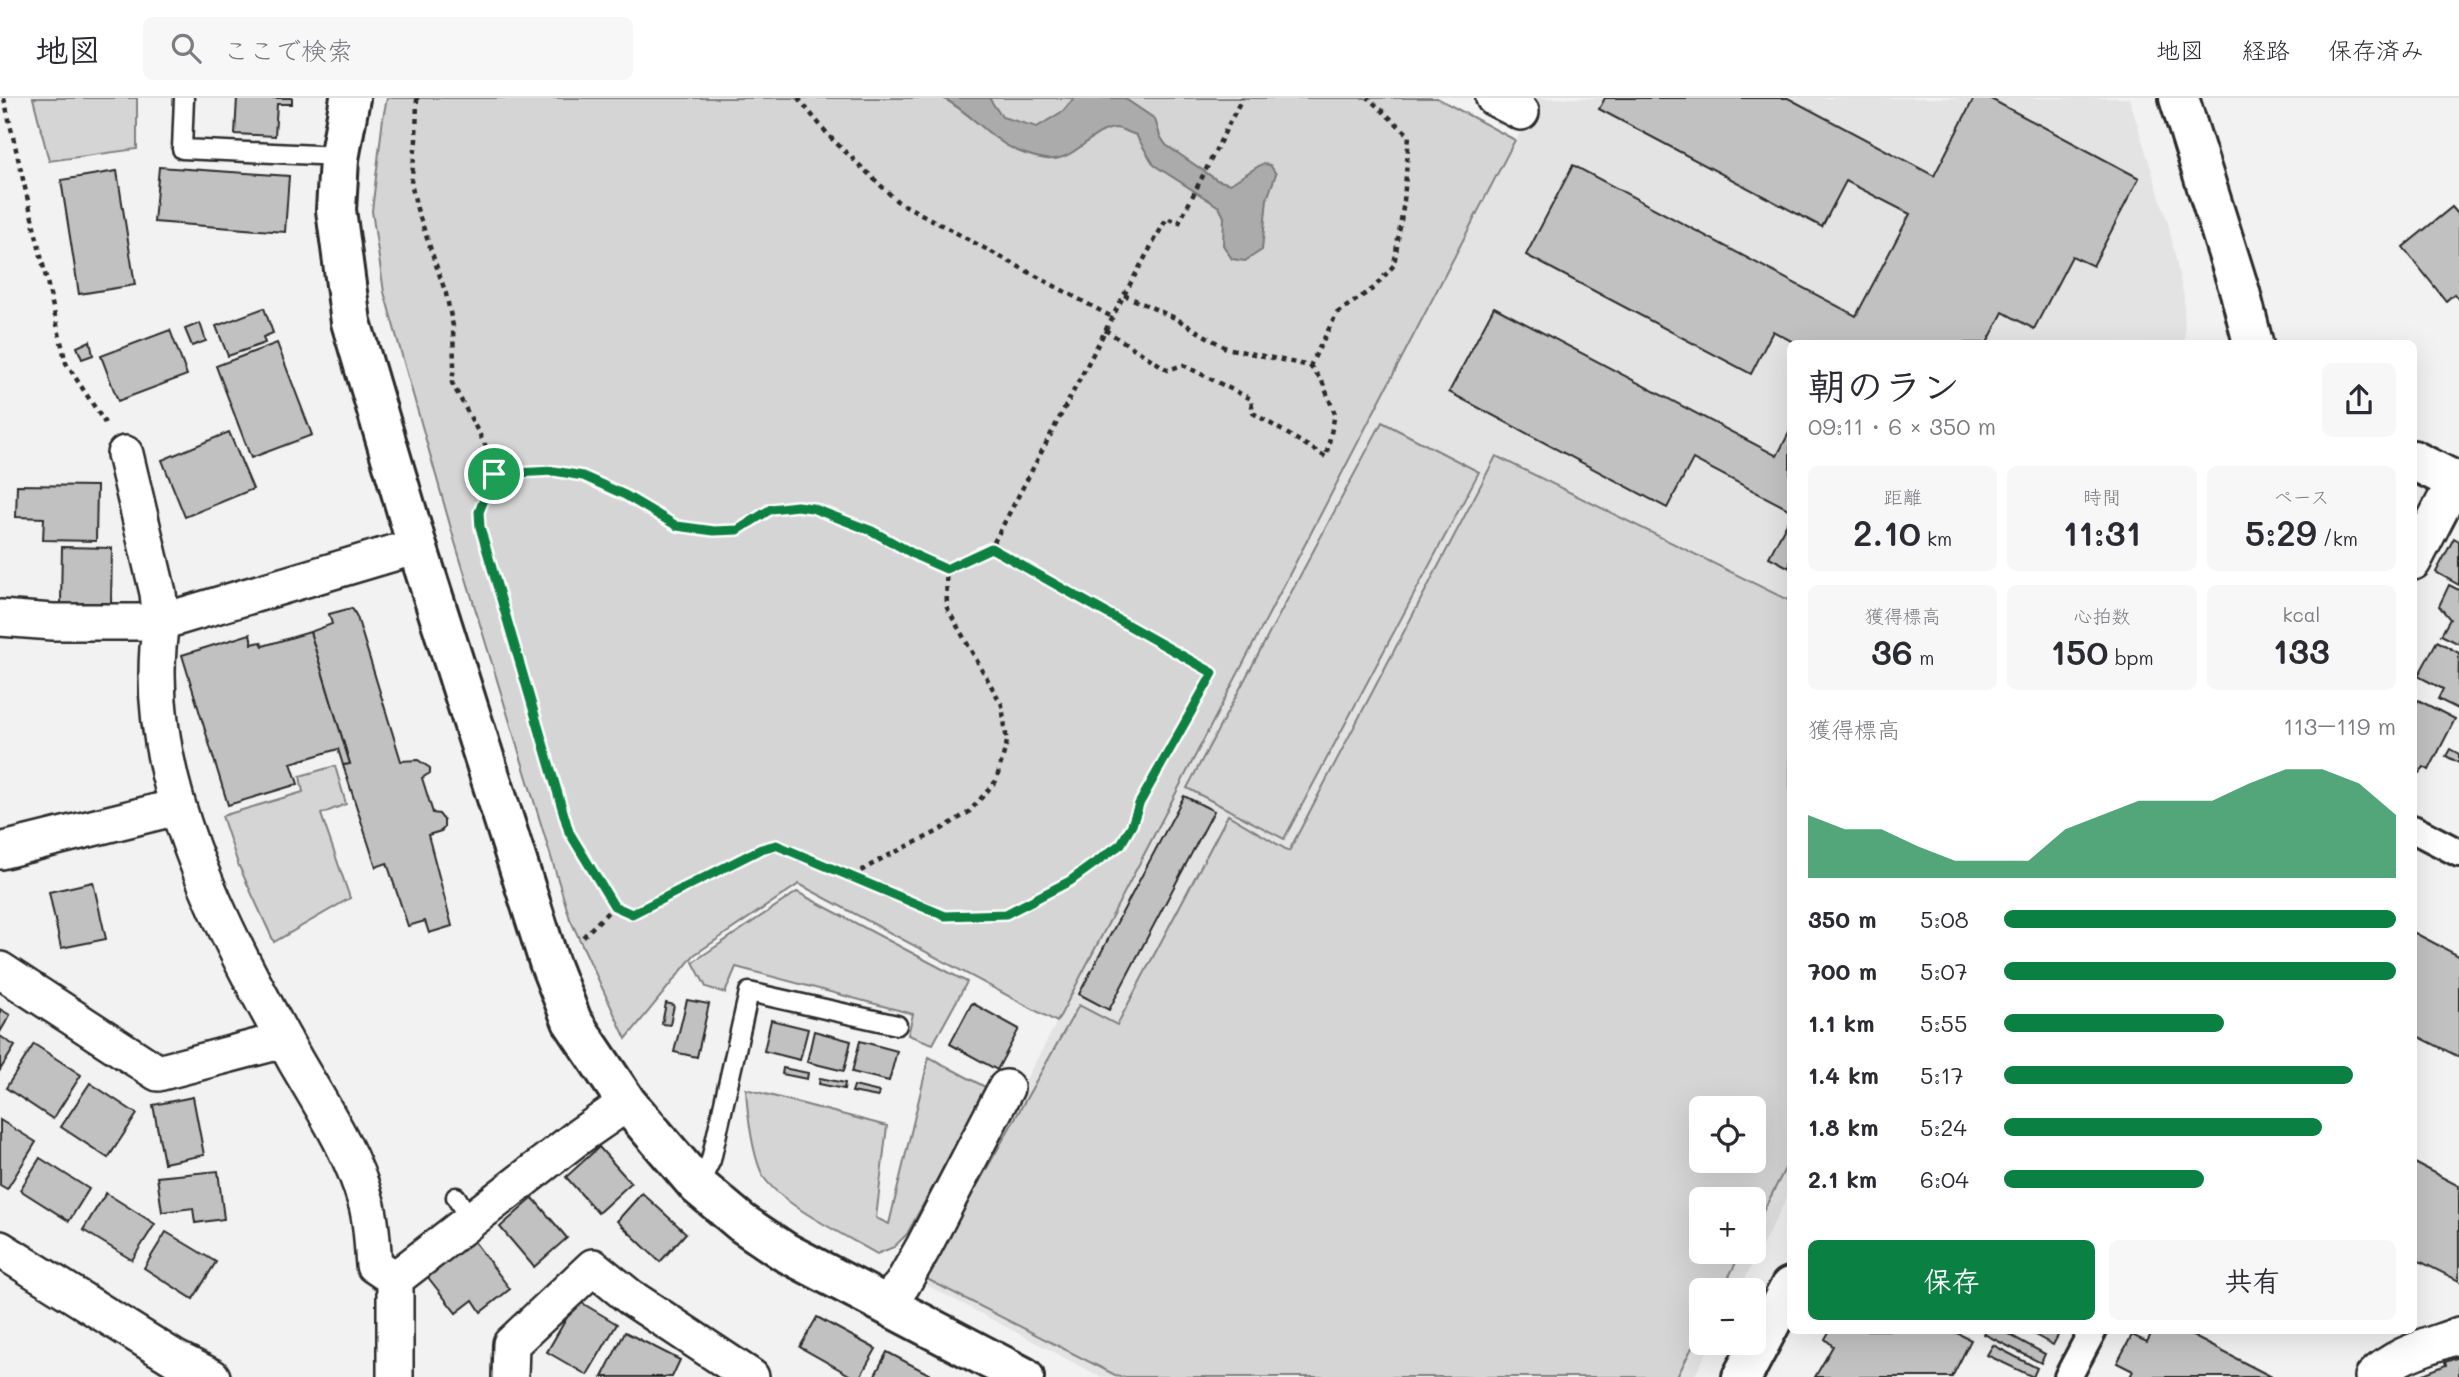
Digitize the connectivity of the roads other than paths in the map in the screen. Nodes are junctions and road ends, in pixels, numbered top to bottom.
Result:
1 (184, 98) edge
2 (350, 98) edge
3 (2179, 98) edge
4 (339, 156) junction
5 (2252, 340) edge
6 (125, 454) road end
7 (2417, 462) edge
8 (2457, 482) edge
9 (417, 545) junction
10 (2417, 555) edge
11 (0, 618) edge
12 (160, 622) junction
13 (177, 807) junction
14 (2417, 831) edge
15 (0, 851) edge
16 (2459, 853) edge
17 (0, 970) edge
18 (897, 1025) dead end
19 (284, 1040) junction
20 (1006, 1088) dead end
21 (627, 1103) junction
22 (698, 1186) junction
23 (0, 1249) edge
24 (395, 1279) junction
25 (1787, 1293) edge
26 (885, 1304) junction
27 (2091, 1334) edge
28 (2459, 1335) edge
29 (981, 1367) edge
30 (212, 1377) edge
31 (395, 1377) edge
32 (510, 1377) edge
33 (751, 1377) edge
34 (1024, 1377) edge
35 (1742, 1377) edge
36 (2068, 1377) edge
37 (2373, 1377) edge

1 - 4 lane
2 - 4 street
3 - 5 street
4 - 9 street
6 - 12 street
7 - 8 street
8 - 10 street
9 - 12 street
9 - 21 street
11 - 12 street
12 - 13 street
13 - 15 street
13 - 19 street
14 - 16 street
17 - 19 street
18 - 22 lane
19 - 24 street
20 - 26 street
21 - 22 street
21 - 24 street
22 - 26 street
23 - 30 street
24 - 31 street
25 - 35 street
26 - 29 street
27 - 36 street
28 - 37 street
29 - 34 street
32 - 33 street

